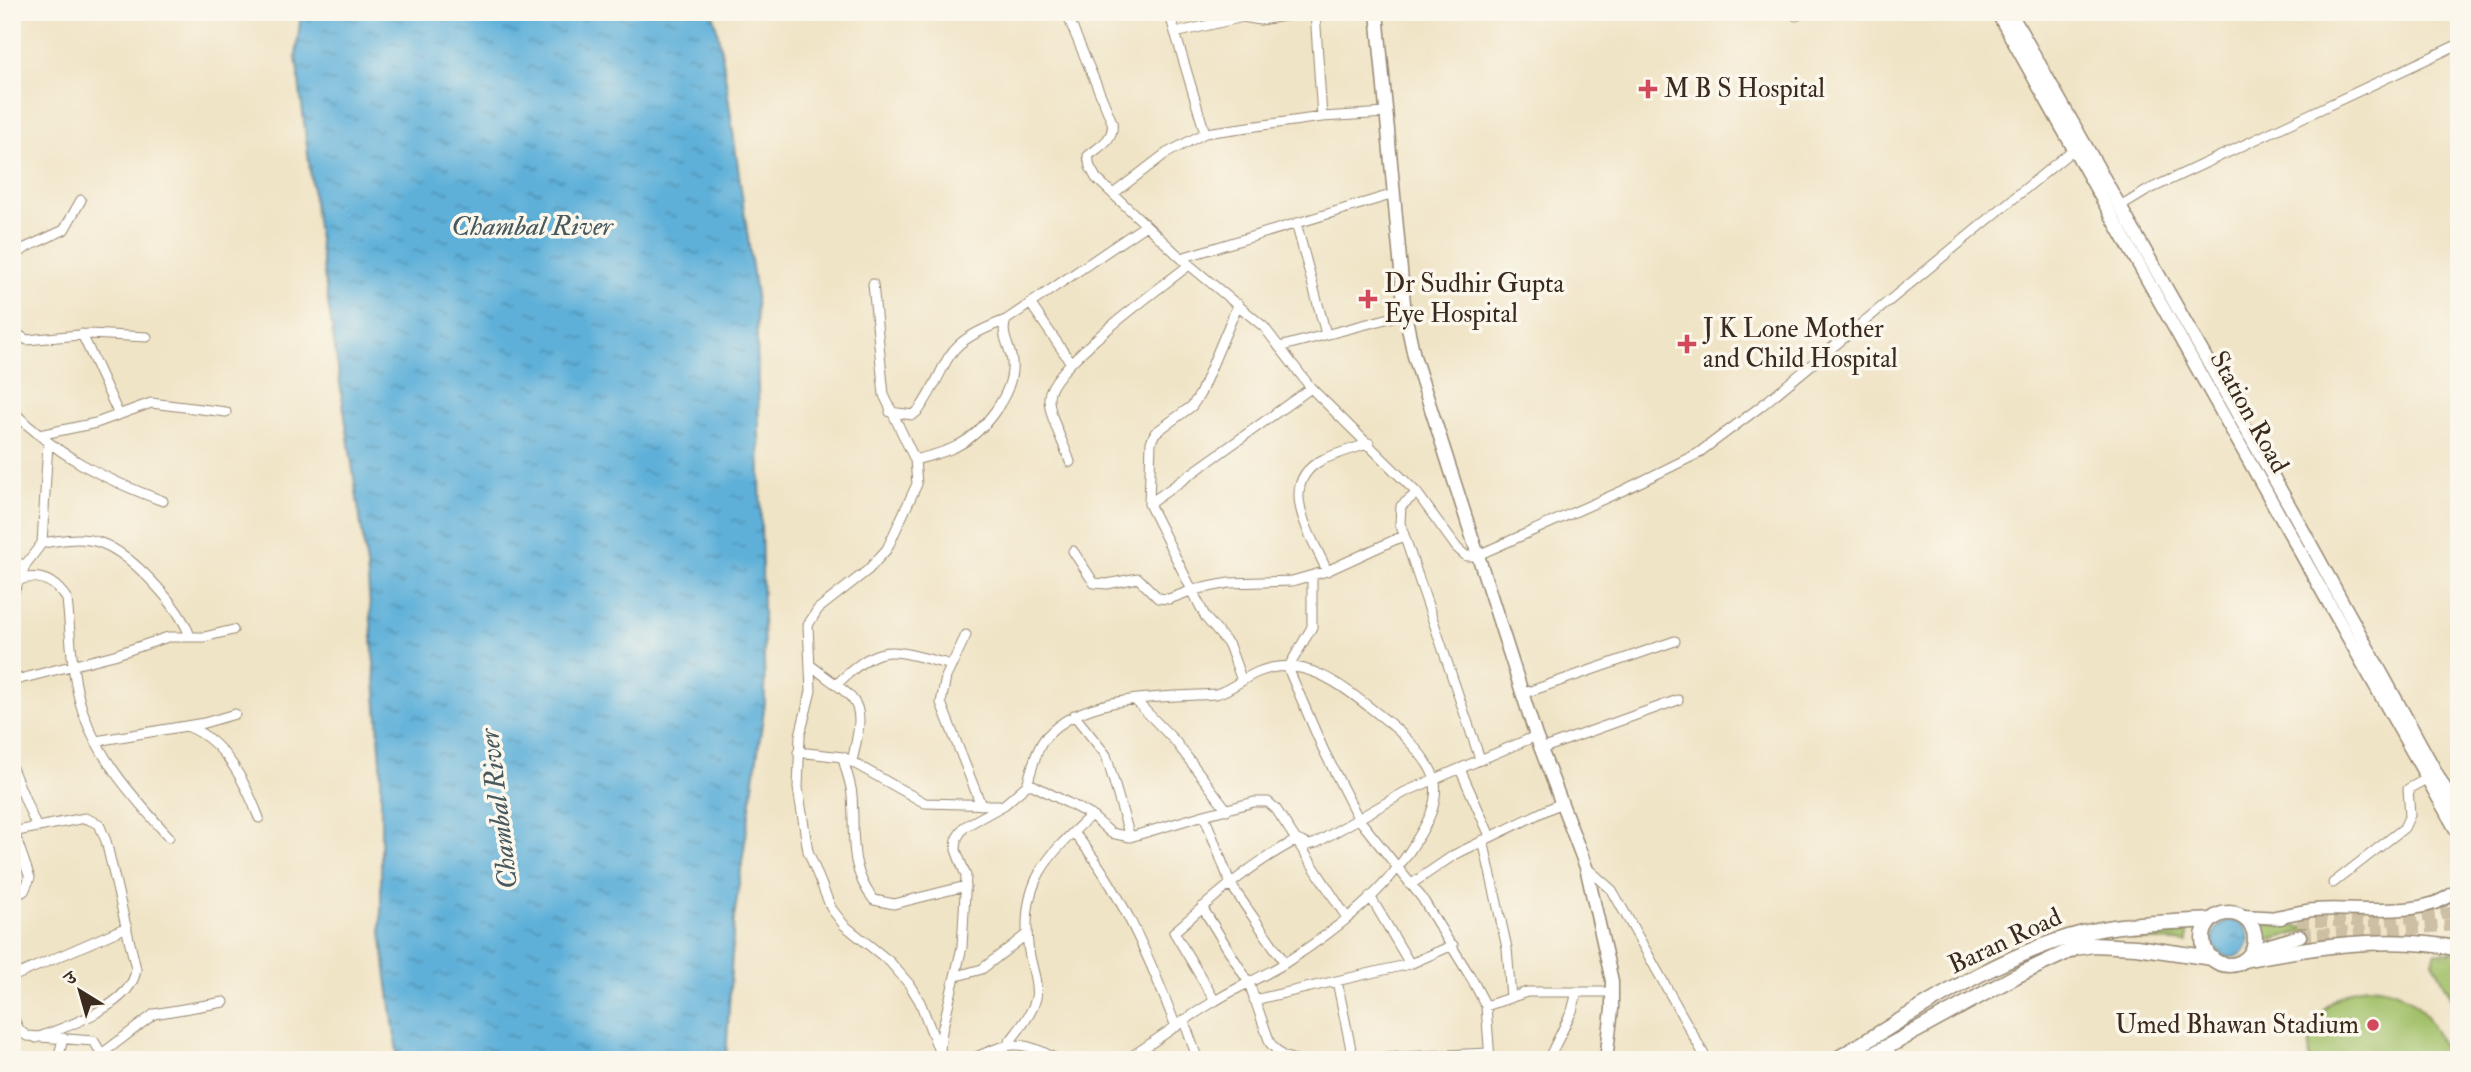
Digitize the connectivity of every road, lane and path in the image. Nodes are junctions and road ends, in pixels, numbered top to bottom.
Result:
1 (1066, 12) edge
2 (1168, 12) edge
3 (1313, 12) edge
4 (1377, 12) edge
5 (1806, 12) edge
6 (1997, 12) edge
7 (2010, 12) edge
8 (1243, 14) edge
9 (1796, 16) dead end
10 (1175, 33) junction
11 (2459, 44) edge
12 (1386, 113) junction
13 (1322, 117) junction
14 (1205, 133) junction
15 (2075, 148) junction
16 (1113, 194) junction
17 (1394, 194) junction
18 (81, 200) dead end
19 (2114, 210) junction
20 (1296, 223) junction
21 (1146, 225) junction
22 (12, 258) edge
23 (1181, 258) junction
24 (1189, 265) junction
25 (873, 284) dead end
26 (1030, 303) junction
27 (1238, 304) junction
28 (1405, 314) junction
29 (1006, 320) junction
30 (12, 331) edge
31 (82, 334) junction
32 (1326, 334) junction
33 (147, 337) dead end
34 (1279, 347) junction
35 (1071, 363) junction
36 (1311, 388) junction
37 (12, 410) edge
38 (226, 412) dead end
39 (890, 412) junction
40 (118, 415) junction
41 (39, 435) junction
42 (48, 443) junction
43 (1369, 443) junction
44 (915, 460) junction
45 (1070, 462) dead end
46 (1417, 493) junction
47 (163, 501) dead end
48 (1149, 504) junction
49 (1403, 536) junction
50 (42, 543) junction
51 (1073, 551) dead end
52 (1476, 556) junction
53 (12, 564) edge
54 (26, 564) junction
55 (1326, 571) junction
56 (1312, 576) junction
57 (17, 581) edge
58 (1193, 590) junction
59 (12, 596) edge
60 (233, 629) dead end
61 (966, 635) dead end
62 (190, 636) junction
63 (1675, 641) dead end
64 (75, 664) junction
65 (952, 665) junction
66 (810, 666) junction
67 (1288, 667) junction
68 (12, 681) edge
69 (1242, 681) junction
70 (836, 685) junction
71 (1522, 695) junction
72 (1678, 700) dead end
73 (1136, 701) junction
74 (235, 714) dead end
75 (1074, 715) junction
76 (187, 726) junction
77 (1536, 736) junction
78 (96, 741) junction
79 (1541, 749) junction
80 (798, 752) junction
81 (847, 759) junction
82 (1480, 759) junction
83 (12, 768) edge
84 (1460, 769) junction
85 (2428, 778) junction
86 (1435, 779) junction
87 (1027, 785) junction
88 (16, 788) edge
89 (1561, 803) junction
90 (981, 805) junction
91 (1004, 805) junction
92 (1227, 810) junction
93 (2459, 814) edge
94 (1091, 815) junction
95 (1204, 815) junction
96 (259, 818) dead end
97 (1358, 818) junction
98 (36, 826) junction
99 (13, 832) edge
100 (1073, 832) junction
101 (2459, 835) edge
102 (169, 836) dead end
103 (1130, 837) junction
104 (1486, 838) junction
105 (1297, 840) junction
106 (1586, 867) junction
107 (1398, 871) junction
108 (2333, 883) dead end
109 (1231, 885) junction
110 (1410, 885) junction
111 (966, 886) junction
112 (2459, 888) edge
113 (1370, 896) junction
114 (12, 897) edge
115 (1202, 907) junction
116 (2243, 916) junction
117 (1347, 918) junction
118 (2276, 918) junction
119 (2211, 920) junction
120 (2297, 921) tunnel mouth
121 (127, 927) junction
122 (2102, 929) junction
123 (1027, 934) junction
124 (2300, 936) tunnel mouth
125 (1453, 945) junction
126 (2102, 946) junction
127 (2459, 949) edge
128 (2212, 958) junction
129 (2244, 960) junction
130 (1285, 963) junction
131 (1410, 964) junction
132 (957, 976) junction
133 (12, 977) edge
134 (1337, 981) junction
135 (1248, 983) junction
136 (1577, 992) junction
137 (1612, 992) junction
138 (1511, 998) junction
139 (1254, 1000) junction
140 (1214, 1001) junction
141 (224, 1002) dead end
142 (1486, 1006) junction
143 (12, 1016) edge
144 (1180, 1024) junction
145 (36, 1038) junction
146 (63, 1038) junction
147 (1008, 1044) junction
148 (104, 1056) edge
149 (939, 1056) edge
150 (1489, 1057) edge
151 (1353, 1059) edge
152 (58, 1060) edge
153 (969, 1060) edge
154 (1058, 1060) edge
155 (1126, 1060) edge
156 (1198, 1060) edge
157 (1295, 1060) edge
158 (1339, 1060) edge
159 (1549, 1060) edge
160 (1606, 1060) edge
161 (1707, 1060) edge
162 (1835, 1060) edge
163 (1863, 1060) edge

1 - 16 street
2 - 10 street
3 - 8 street
3 - 13 street
4 - 12 street
5 - 9 street
6 - 15 street, Station Road
7 - 19 street, Station Road
8 - 10 street
10 - 14 street
11 - 19 street
12 - 13 street
12 - 17 street
13 - 14 street
14 - 16 street
15 - 19 street, Station Road
15 - 52 street
16 - 21 street
17 - 20 street
17 - 28 street
18 - 22 street
19 - 85 street, Station Road
19 - 93 street, Station Road
20 - 23 street
20 - 32 street
21 - 23 street
21 - 26 street
23 - 24 street
24 - 27 street
24 - 35 street
25 - 39 street
26 - 29 street
26 - 35 street
27 - 34 street
27 - 48 street
28 - 32 street
28 - 52 street
29 - 39 street
29 - 44 street
30 - 31 street
31 - 33 street
31 - 40 street
32 - 34 street
34 - 36 street
35 - 45 street
36 - 43 street
36 - 48 street
37 - 41 street
38 - 40 street
39 - 44 street
40 - 41 street
41 - 42 street
42 - 47 street
42 - 50 street
43 - 46 street
43 - 55 street
44 - 66 street
46 - 49 street
46 - 52 street
48 - 58 street
49 - 55 street
49 - 82 street
50 - 54 street
50 - 62 street
51 - 58 street
52 - 71 street
53 - 54 street
54 - 57 street
55 - 56 street
56 - 58 street
56 - 67 street
57 - 59 street
57 - 64 street
58 - 69 street
60 - 62 street
61 - 65 street
62 - 64 street
63 - 71 street
64 - 68 street
64 - 78 street
65 - 70 street
65 - 90 street
66 - 70 street
66 - 80 street
67 - 69 street
67 - 86 street
67 - 97 street
69 - 73 street
70 - 81 street
71 - 77 street
72 - 79 street
73 - 75 street
73 - 92 street
74 - 76 street
75 - 87 street
75 - 103 street
76 - 78 street
76 - 96 street
77 - 79 street
77 - 82 street
78 - 102 street
79 - 89 street
80 - 81 street
80 - 149 street
81 - 90 street
81 - 111 street
82 - 84 street
83 - 88 street
84 - 86 street
84 - 104 street
85 - 101 street, Station Road
85 - 108 street
86 - 97 street
86 - 107 street
87 - 91 street
87 - 94 street
88 - 98 street
89 - 104 street
89 - 106 street
90 - 91 street
91 - 111 street
92 - 95 street
92 - 105 street
94 - 100 street
94 - 103 street
95 - 103 street
95 - 109 street
97 - 105 street
97 - 107 street
98 - 99 street
98 - 121 street
99 - 114 street
100 - 123 street
100 - 144 street
104 - 110 street
104 - 138 street
105 - 109 street
105 - 117 street
106 - 137 street
106 - 161 street
107 - 110 street
107 - 113 street
109 - 115 street
109 - 130 street
110 - 125 street
111 - 132 street
112 - 118 street
113 - 117 street
113 - 131 street
115 - 135 street
115 - 140 street
116 - 118 street
116 - 119 main road
116 - 129 main road
117 - 130 street
118 - 120 street
119 - 122 main road, Baran Road
119 - 128 main road
121 - 133 street
121 - 145 street
122 - 126 main road
122 - 162 main road, Baran Road
123 - 132 street
123 - 147 street
124 - 129 street
125 - 131 street
125 - 142 street
126 - 128 main road, Baran Road
126 - 163 main road, Baran Road
127 - 129 main road
128 - 129 main road
130 - 135 street
131 - 134 street
132 - 149 street
134 - 139 street
134 - 151 street
135 - 139 street
135 - 140 street
136 - 137 street
136 - 138 street
136 - 159 street
137 - 160 street
138 - 142 street
139 - 157 street
140 - 144 street
141 - 148 street
142 - 150 street
143 - 145 street
144 - 155 street
144 - 156 street
145 - 146 street
146 - 148 street
146 - 152 street
147 - 153 street
147 - 154 street
150 - 151 street
151 - 158 street

